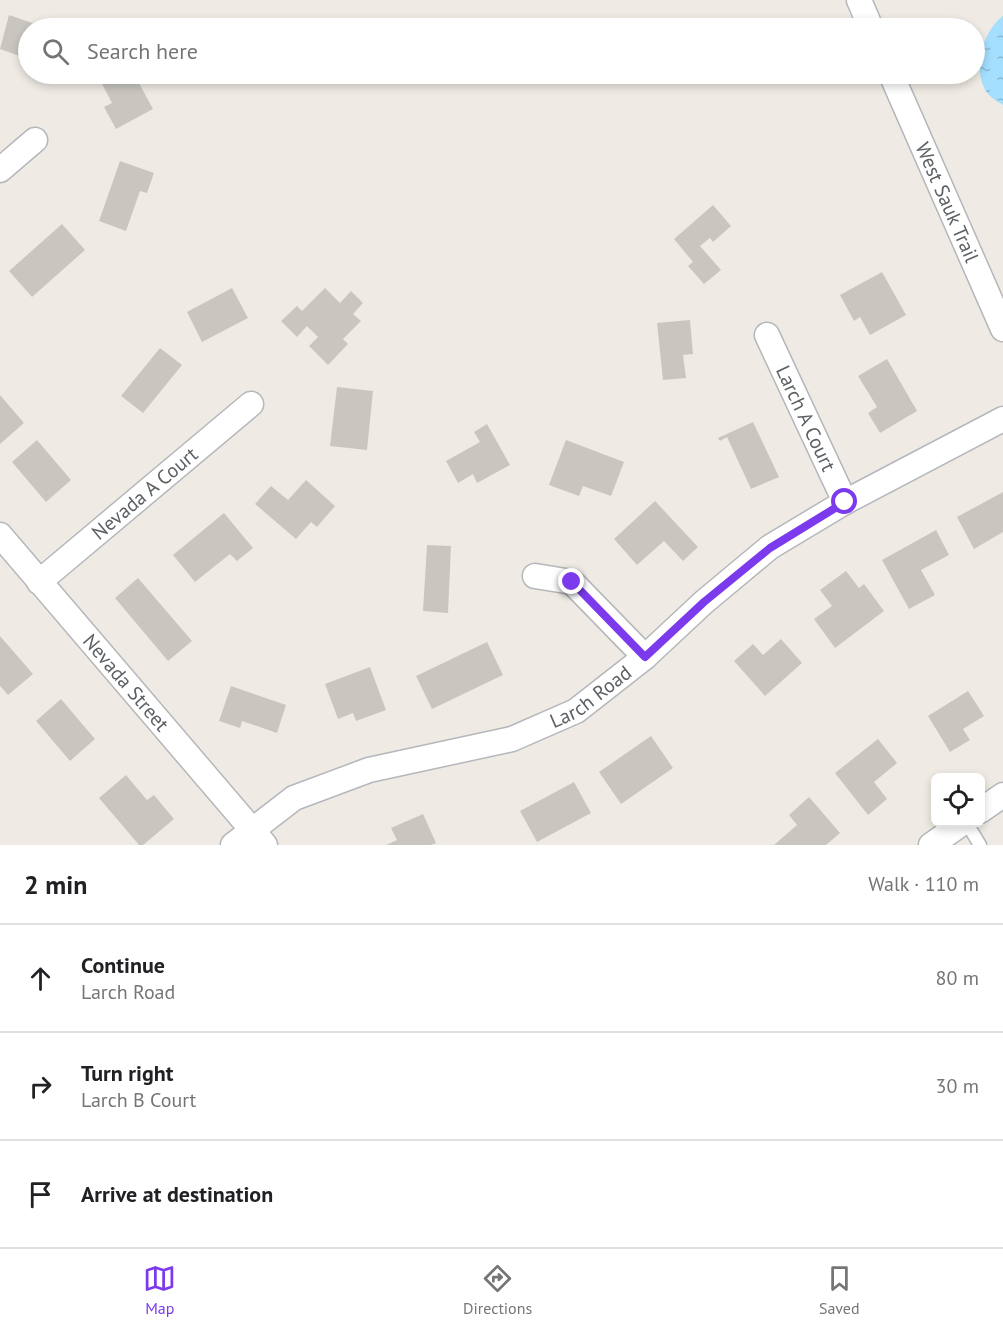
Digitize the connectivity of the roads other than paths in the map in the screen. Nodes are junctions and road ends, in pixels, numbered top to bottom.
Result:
1 (859, 0) edge
2 (867, 18) edge
3 (895, 84) edge
4 (35, 140) dead end
5 (0, 170) edge
6 (1003, 329) edge
7 (767, 335) dead end
8 (251, 404) dead end
9 (1003, 418) edge
10 (845, 502) junction
11 (0, 535) edge
12 (535, 576) dead end
13 (39, 582) junction
14 (645, 657) junction
15 (1003, 795) edge
16 (985, 808) edge
17 (958, 827) edge
18 (968, 827) edge
19 (259, 837) edge
20 (233, 845) edge
21 (931, 845) edge
22 (980, 845) edge

1 - 2 street
3 - 6 street, West Sauk Trail
4 - 5 street
7 - 10 street, Larch A Court
8 - 13 street, Nevada A Court
9 - 10 street, Larch Road
10 - 14 street, Larch Road
11 - 13 street, Nevada Street
12 - 14 street
13 - 19 street, Nevada Street
14 - 19 street, Larch Road
15 - 16 street
17 - 21 street
18 - 22 lane
19 - 20 street, Larch Road

